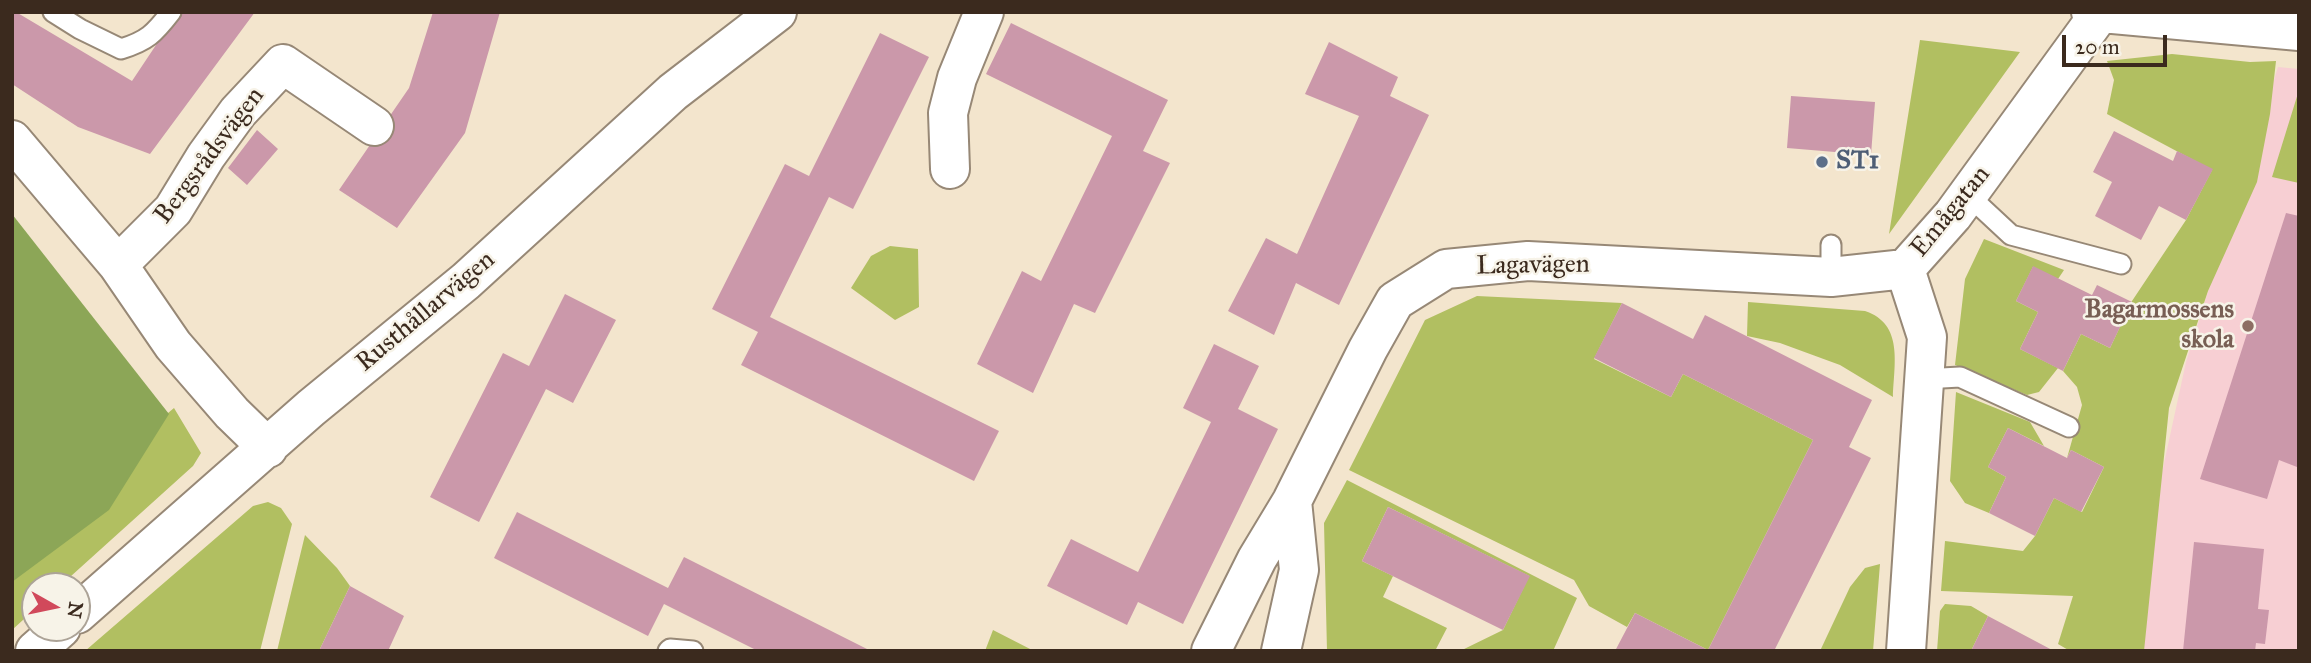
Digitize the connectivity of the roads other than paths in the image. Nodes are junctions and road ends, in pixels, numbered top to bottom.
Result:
1 (53, 12) edge
2 (171, 12) edge
3 (778, 12) edge
4 (984, 12) edge
5 (2104, 13) edge
6 (2299, 31) edge
7 (374, 126) dead end
8 (12, 140) edge
9 (950, 169) dead end
10 (1968, 195) junction
11 (2121, 264) dead end
12 (118, 265) junction
13 (1905, 269) junction
14 (1924, 379) junction
15 (2069, 427) dead end
16 (268, 448) junction
17 (1292, 501) junction
18 (91, 602) edge
19 (668, 651) edge
20 (693, 651) edge
21 (1211, 651) edge
22 (1281, 651) edge
23 (1906, 651) edge

1 - 2 lane
3 - 16 street, Rusthållarvägen
4 - 9 street
5 - 6 street
5 - 10 street, Emågatan
7 - 12 street, Bergsrådsvägen
8 - 12 street
10 - 11 lane
10 - 13 street, Emågatan
12 - 16 street
13 - 14 street, Emågatan
13 - 17 street, Lagavägen
14 - 15 lane
14 - 23 street, Emågatan
16 - 18 street, Rusthållarvägen
17 - 21 street, Lagavägen
17 - 22 street
19 - 20 lane

